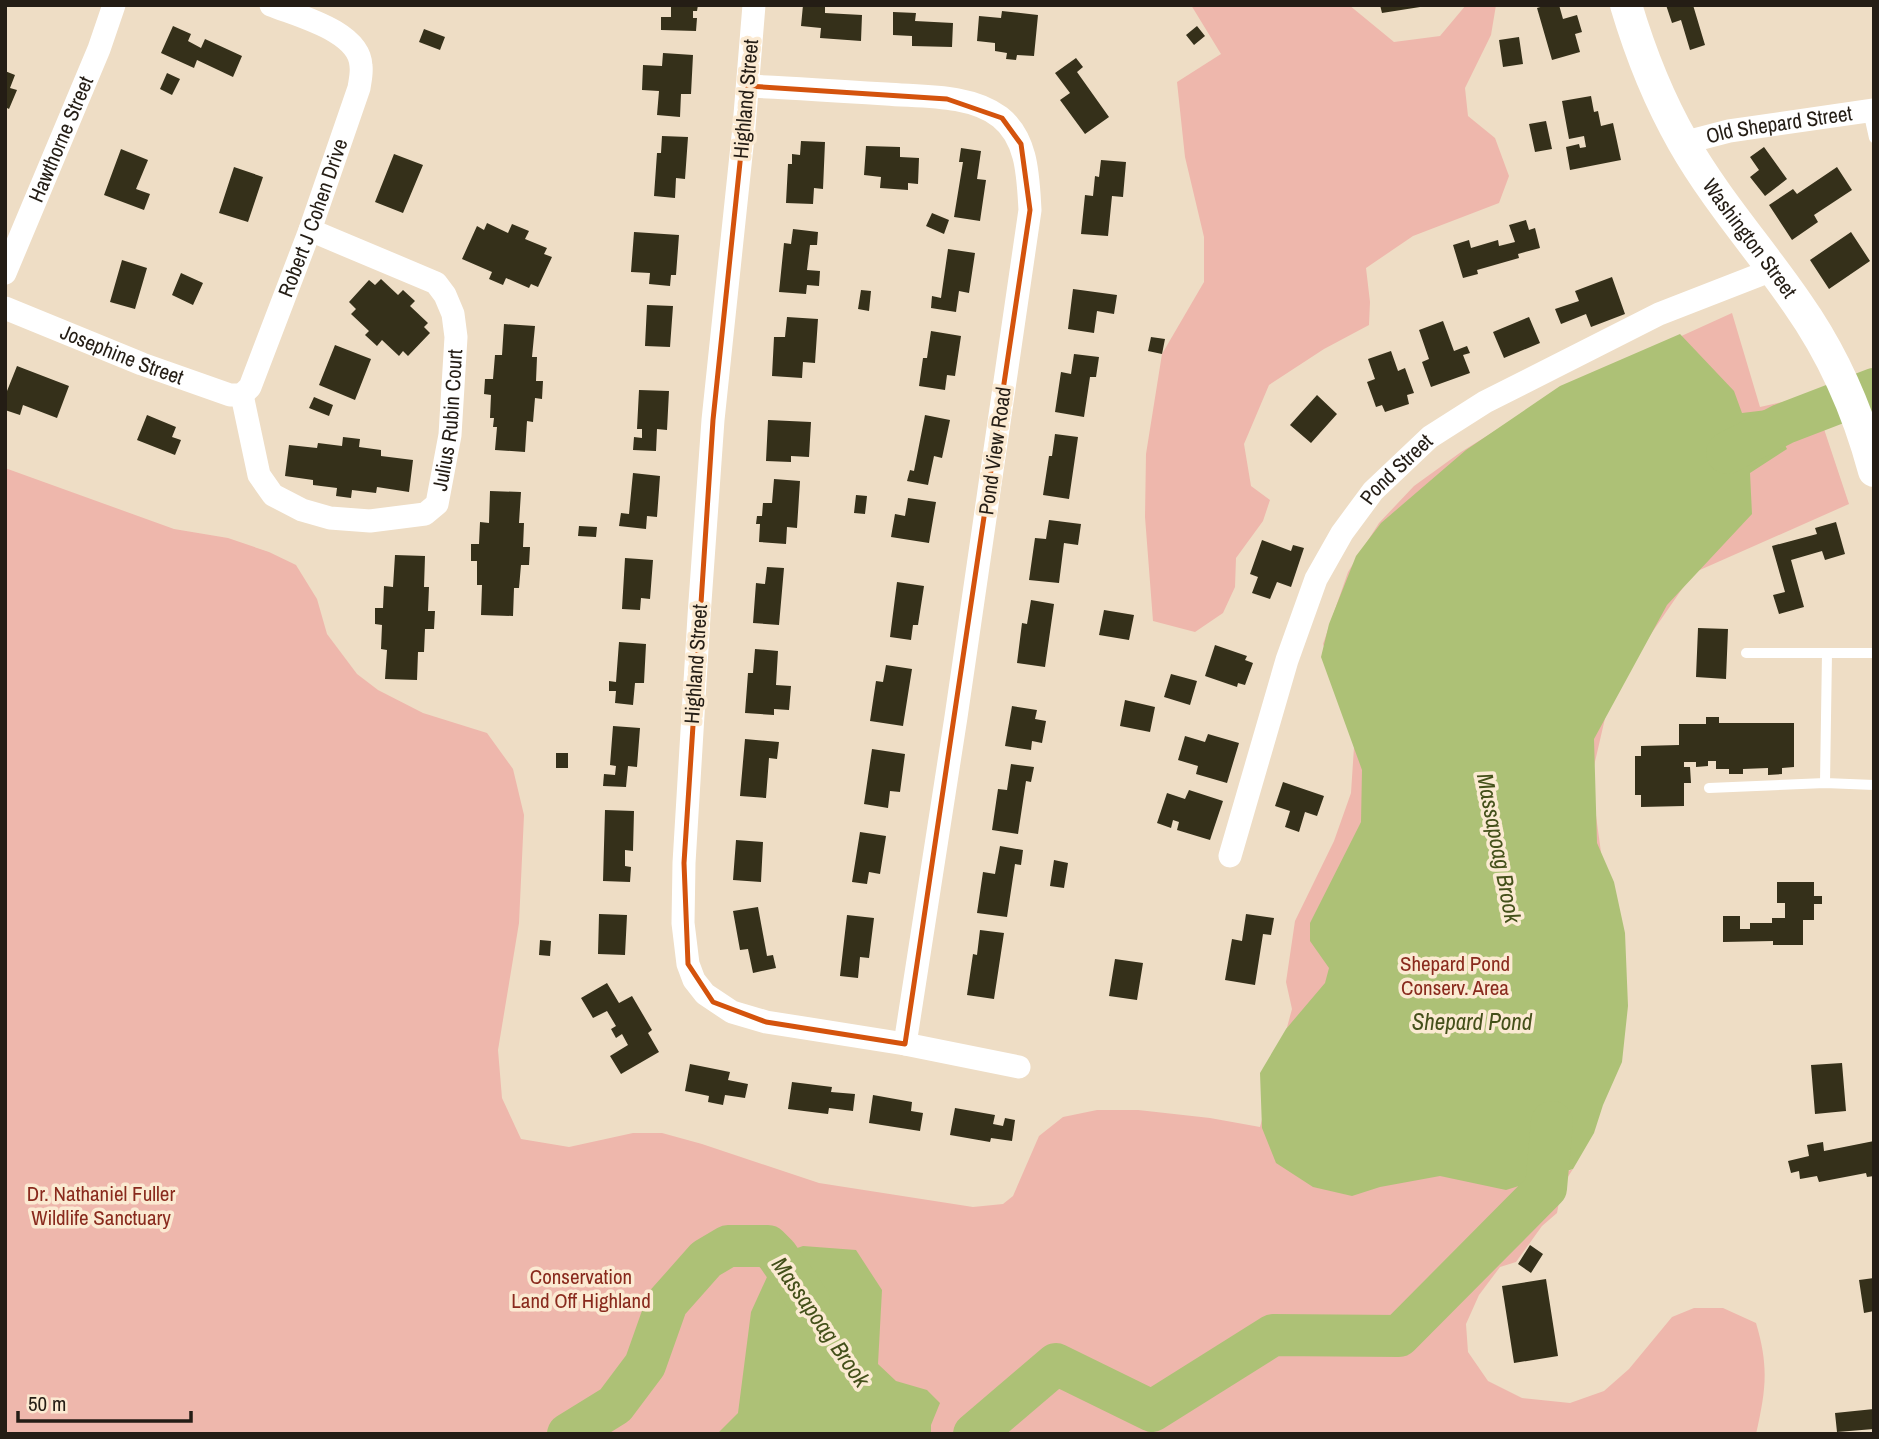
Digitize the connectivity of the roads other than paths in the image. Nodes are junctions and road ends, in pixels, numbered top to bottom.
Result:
1 (114, 5) edge
2 (271, 5) edge
3 (754, 5) edge
4 (1626, 5) edge
5 (748, 86) junction
6 (1871, 110) edge
7 (1874, 138) edge
8 (1684, 143) junction
9 (310, 230) junction
10 (1772, 270) junction
11 (5, 273) edge
12 (5, 308) edge
13 (242, 395) junction
14 (1874, 471) edge
15 (1746, 653) dead end
16 (1827, 653) junction
17 (1874, 653) edge
18 (1825, 783) junction
19 (1874, 785) edge
20 (1709, 788) dead end
21 (1230, 856) dead end
22 (905, 1044) junction
23 (1019, 1067) dead end

1 - 11 street, Hawthorne Street
2 - 9 street, Robert J Cohen Drive
3 - 5 street, Highland Street
4 - 8 main road, Washington Street
5 - 22 street, Highland Street
5 - 22 street, Pond View Road
6 - 7 lane
6 - 8 street, Old Shepard Street
8 - 10 main road, Washington Street
9 - 13 street, Robert J Cohen Drive
9 - 13 street, Julius Rubin Court
10 - 14 main road, Washington Street
10 - 21 street, Pond Street
12 - 13 street, Josephine Street
15 - 16 lane
16 - 17 lane
16 - 18 lane
18 - 19 lane
18 - 20 lane
22 - 23 street, Highland Street

